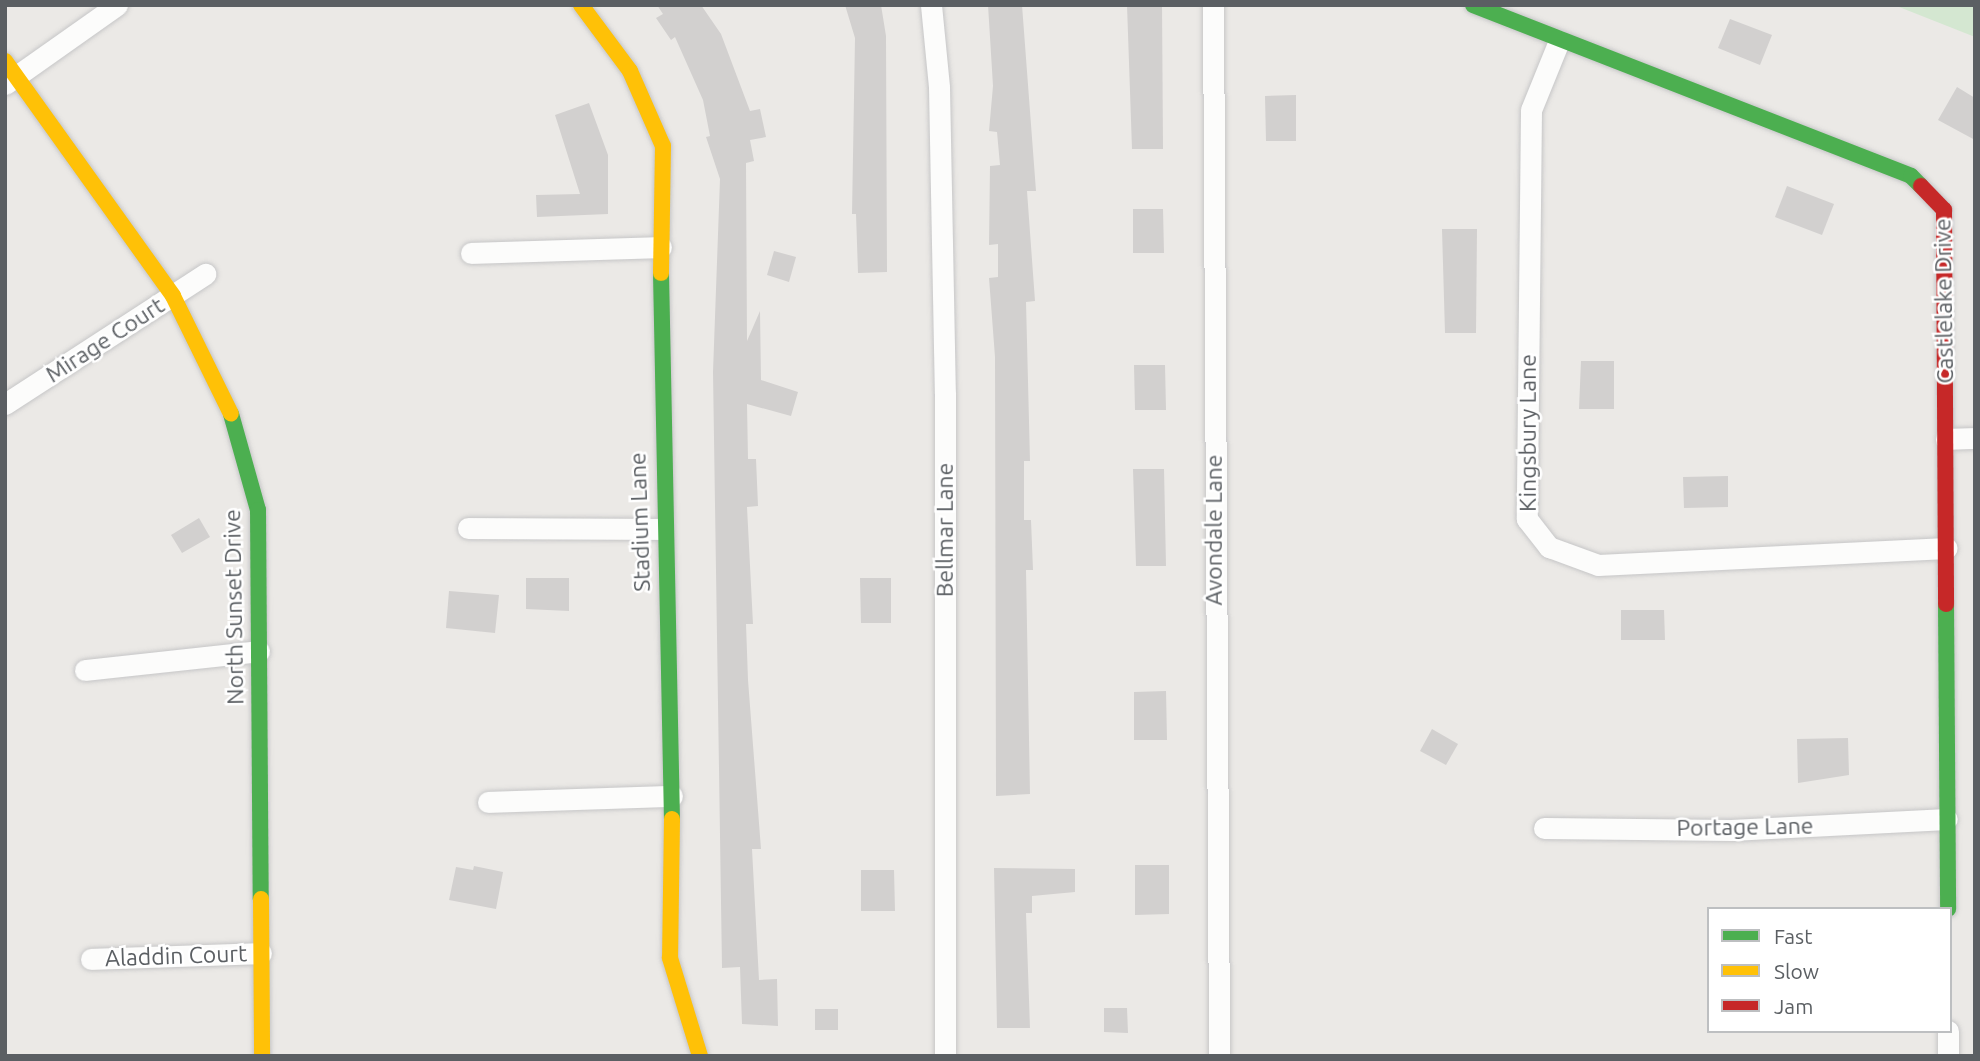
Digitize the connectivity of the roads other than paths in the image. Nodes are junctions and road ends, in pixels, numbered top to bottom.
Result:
1 (117, 5) edge
2 (581, 5) edge
3 (932, 5) edge
4 (1213, 5) edge
5 (1473, 5) edge
6 (1559, 41) junction
7 (9, 74) edge
8 (661, 247) junction
9 (471, 253) dead end
10 (205, 274) dead end
11 (173, 296) junction
12 (5, 404) edge
13 (1946, 439) junction
14 (1975, 439) edge
15 (468, 528) dead end
16 (663, 529) junction
17 (1947, 548) junction
18 (259, 651) junction
19 (85, 670) dead end
20 (671, 796) junction
21 (488, 803) dead end
22 (1947, 819) junction
23 (1544, 828) dead end
24 (1948, 907) edge
25 (261, 953) junction
26 (91, 959) dead end
27 (1948, 1033) edge
28 (262, 1056) edge
29 (700, 1056) edge
30 (945, 1056) edge
31 (1219, 1056) edge
32 (1948, 1056) edge

1 - 7 street
2 - 8 street, Stadium Lane
3 - 30 street, Bellmar Lane
4 - 31 street, Avondale Lane
5 - 6 street, Castlelake Drive
6 - 13 street, Castlelake Drive
6 - 17 street, Kingsbury Lane
7 - 11 street, North Sunset Drive
8 - 9 street
8 - 16 street, Stadium Lane
10 - 11 street, Mirage Court
11 - 12 street, Mirage Court
11 - 18 street, North Sunset Drive
13 - 14 street
13 - 17 street, Castlelake Drive
15 - 16 street
16 - 20 street, Stadium Lane
17 - 22 street, Castlelake Drive
18 - 19 street
18 - 25 street, North Sunset Drive
20 - 21 street
20 - 29 street, Stadium Lane
22 - 23 street, Portage Lane
22 - 24 street, Castlelake Drive
25 - 26 street, Aladdin Court
25 - 28 street, North Sunset Drive
27 - 32 street

